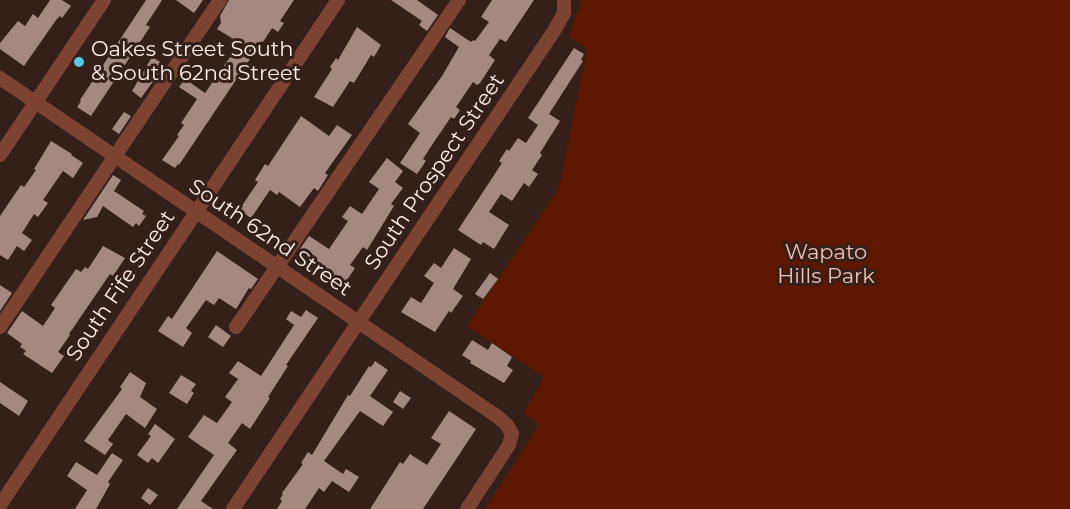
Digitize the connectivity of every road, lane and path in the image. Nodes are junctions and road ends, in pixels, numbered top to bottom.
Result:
1 (104, 0) edge
2 (220, 0) edge
3 (338, 0) edge
4 (459, 0) edge
5 (564, 2) edge
6 (0, 78) edge
7 (36, 104) junction
8 (0, 155) edge
9 (115, 158) junction
10 (196, 213) junction
11 (276, 267) junction
12 (359, 323) junction
13 (0, 327) edge
14 (236, 327) dead end
15 (0, 505) edge
16 (233, 509) edge
17 (467, 509) edge

1 - 7 street
2 - 9 street
3 - 10 street, South Fife Street
4 - 11 street
5 - 12 street, South Prospect Street
6 - 7 street, South 62nd Street
7 - 8 street
7 - 9 street, South 62nd Street
9 - 10 street, South 62nd Street
9 - 13 street
10 - 11 street, South 62nd Street
10 - 15 street, South Fife Street
11 - 12 street, South 62nd Street
11 - 14 street
12 - 16 street, South Prospect Street
12 - 17 street, South 62nd Street

